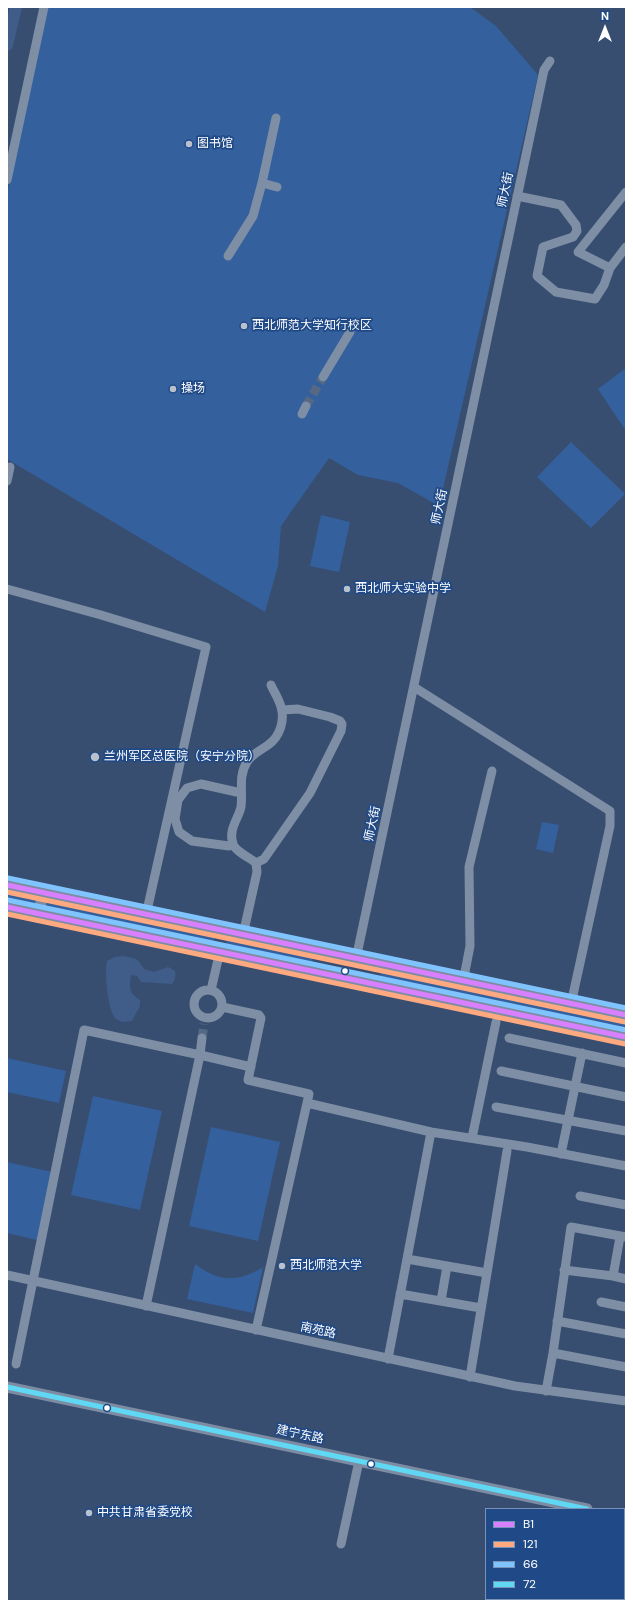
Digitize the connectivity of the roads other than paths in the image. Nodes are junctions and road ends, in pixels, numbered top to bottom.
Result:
1 (44, 7) edge
2 (550, 61) dead end
3 (276, 118) dead end
4 (7, 180) edge
5 (262, 183) junction
6 (277, 187) dead end
7 (626, 192) edge
8 (517, 196) junction
9 (626, 247) edge
10 (228, 256) dead end
11 (610, 268) junction
12 (350, 332) dead end
13 (323, 377) tunnel mouth
14 (306, 406) tunnel mouth
15 (302, 414) dead end
16 (10, 467) dead end
17 (7, 481) edge
18 (7, 589) edge
19 (271, 684) dead end
20 (414, 687) junction
21 (282, 710) junction
22 (492, 772) dead end
23 (241, 792) junction
24 (233, 844) junction
25 (256, 863) junction
26 (7, 885) edge
27 (43, 892) junction
28 (7, 907) edge
29 (39, 913) junction
30 (146, 914) junction
31 (243, 935) junction
32 (220, 951) junction
33 (356, 959) junction
34 (463, 982) junction
35 (212, 990) junction
36 (571, 1004) junction
37 (222, 1007) junction
38 (626, 1015) edge
39 (496, 1022) dead end
40 (626, 1036) edge
41 (202, 1038) tunnel mouth
42 (509, 1038) dead end
43 (582, 1053) junction
44 (200, 1055) junction
45 (626, 1063) edge
46 (251, 1067) junction
47 (501, 1071) dead end
48 (575, 1087) junction
49 (626, 1097) edge
50 (307, 1104) junction
51 (496, 1107) dead end
52 (568, 1120) junction
53 (626, 1131) edge
54 (431, 1132) junction
55 (472, 1138) junction
56 (507, 1151) dead end
57 (561, 1154) junction
58 (626, 1166) edge
59 (580, 1196) dead end
60 (626, 1205) edge
61 (623, 1237) edge
62 (407, 1259) junction
63 (447, 1266) junction
64 (564, 1270) junction
65 (487, 1273) junction
66 (7, 1275) edge
67 (613, 1276) junction
68 (626, 1279) edge
69 (34, 1281) junction
70 (400, 1294) junction
71 (441, 1301) junction
72 (601, 1302) dead end
73 (146, 1306) junction
74 (626, 1307) edge
75 (481, 1308) junction
76 (557, 1321) junction
77 (256, 1330) junction
78 (626, 1334) edge
79 (553, 1353) junction
80 (388, 1359) junction
81 (16, 1364) dead end
82 (626, 1368) edge
83 (470, 1377) junction
84 (7, 1387) edge
85 (546, 1391) junction
86 (626, 1401) edge
87 (358, 1460) junction
88 (582, 1508) edge
89 (341, 1544) dead end

1 - 4 street
2 - 8 street, 师大街
3 - 5 street
5 - 6 street
5 - 10 street
7 - 11 street
8 - 11 street
8 - 20 street, 师大街
9 - 11 street
12 - 13 street
14 - 15 street
16 - 17 street
18 - 30 street
19 - 21 street
20 - 33 street, 师大街
20 - 36 street
21 - 23 street
21 - 25 street
22 - 34 street
23 - 24 street
23 - 24 street
24 - 25 street
25 - 31 street
26 - 27 main road
27 - 29 main road
27 - 30 main road
28 - 29 main road
29 - 32 main road
30 - 31 main road
31 - 33 main road
32 - 35 street
32 - 40 main road
33 - 34 main road
34 - 36 main road
35 - 37 street
35 - 37 street
36 - 38 main road
37 - 46 street
39 - 55 street
41 - 44 street
42 - 43 street
43 - 45 street
43 - 48 street
44 - 46 street
44 - 69 street
44 - 73 street
46 - 50 street
47 - 48 street
48 - 49 street
48 - 52 street
50 - 54 street
50 - 77 street
51 - 52 street
52 - 53 street
52 - 57 street
54 - 55 street
54 - 62 street
55 - 57 street
56 - 65 street
57 - 58 street
59 - 60 street
61 - 64 street
61 - 67 street
62 - 63 street
62 - 70 street
63 - 65 street
63 - 71 street
64 - 67 street
64 - 76 street
65 - 75 street
66 - 69 street, 南苑路
67 - 68 street
69 - 73 street, 南苑路
69 - 81 street
70 - 71 street
70 - 80 street
71 - 75 street
72 - 74 street
73 - 77 street, 南苑路
75 - 83 street
76 - 78 street
76 - 79 street
77 - 80 street, 南苑路
79 - 82 street
79 - 85 street
80 - 83 street, 南苑路
83 - 85 street, 南苑路
84 - 87 main road, 建宁东路
85 - 86 street, 南苑路
87 - 88 main road, 建宁东路
87 - 89 street

